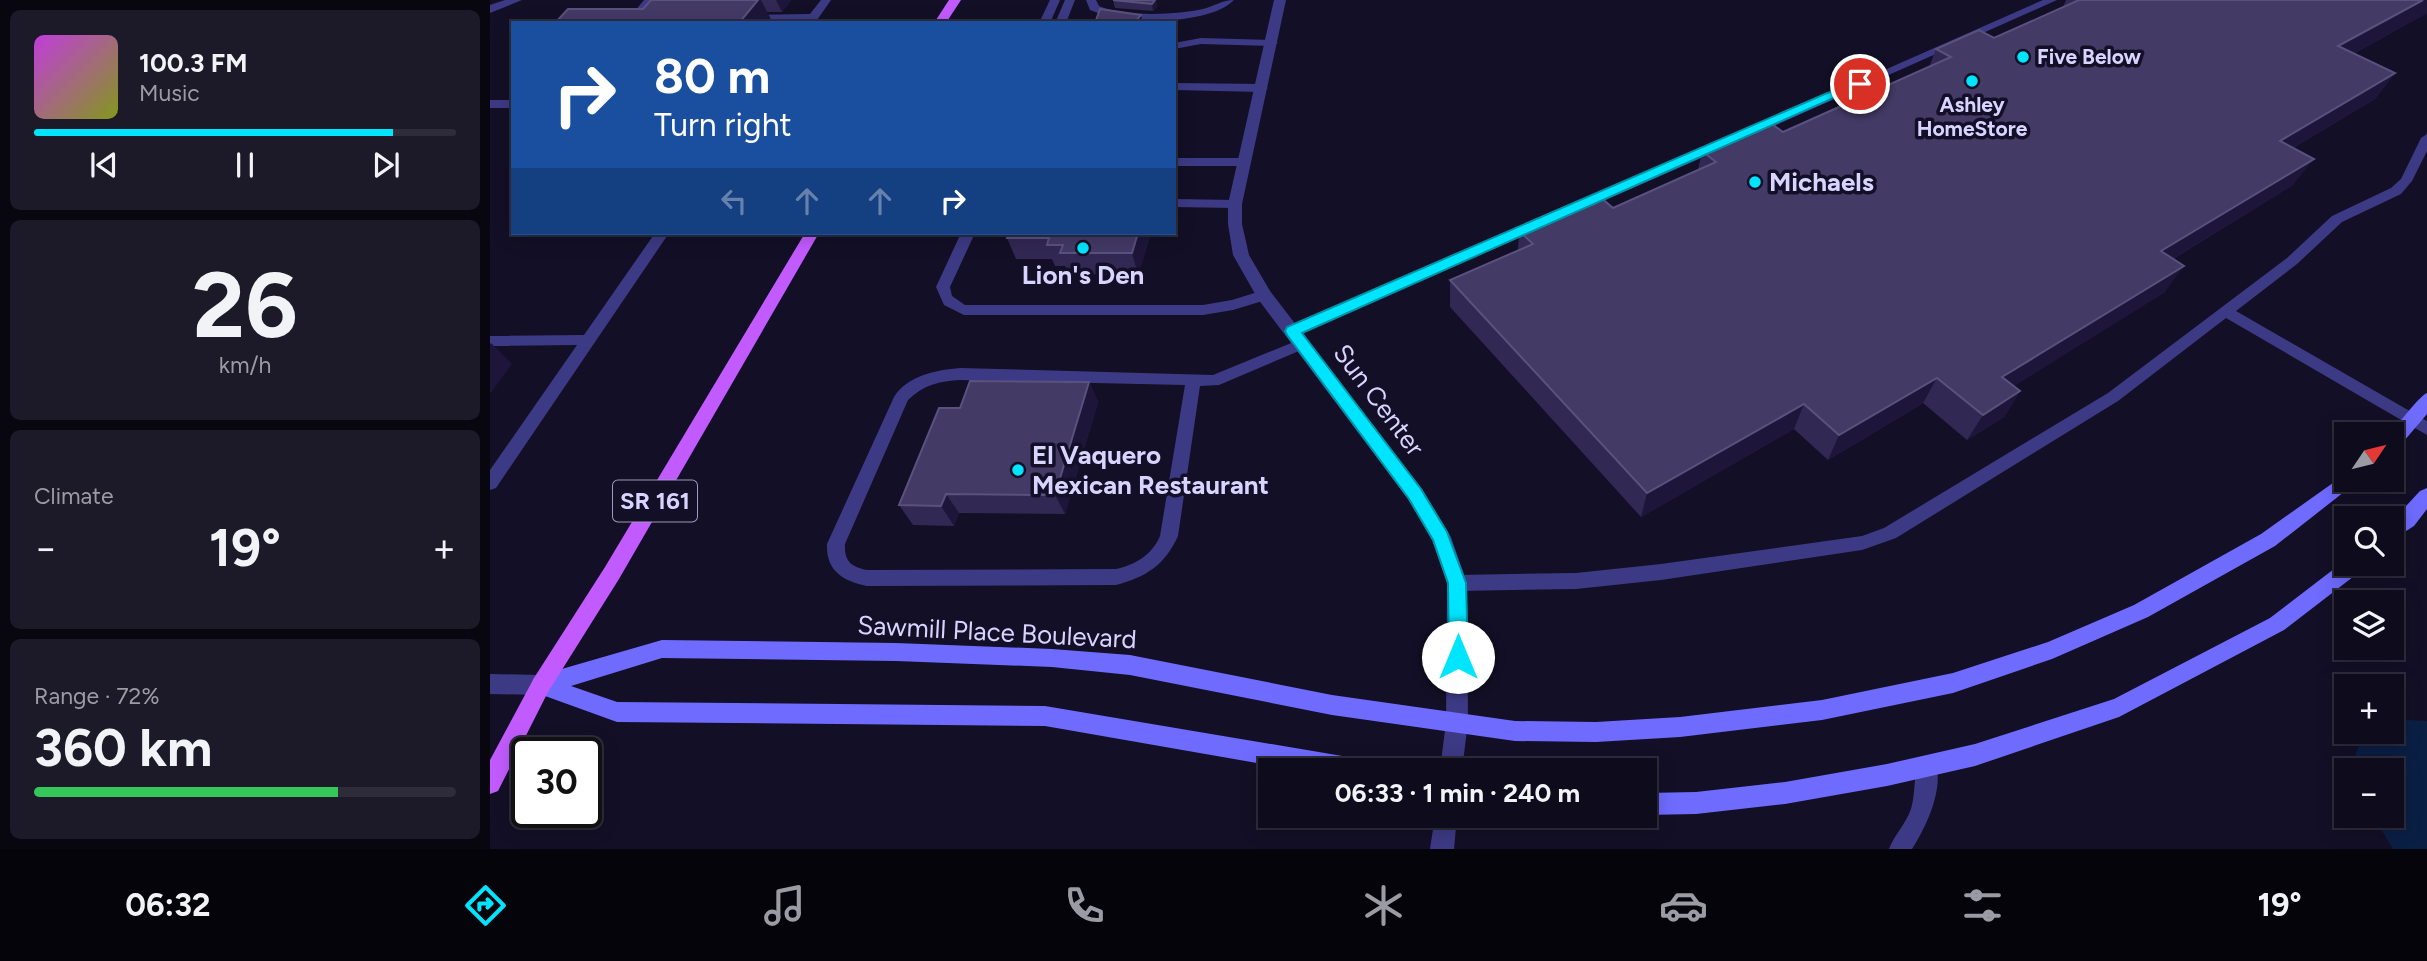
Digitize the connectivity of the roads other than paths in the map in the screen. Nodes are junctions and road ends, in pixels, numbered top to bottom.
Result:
1 (516, 0) edge
2 (650, 0) edge
3 (826, 0) edge
4 (955, 0) edge
5 (1055, 0) edge
6 (1070, 0) edge
7 (1091, 0) edge
8 (1229, 0) edge
9 (1280, 0) edge
10 (2052, 0) edge
11 (490, 9) edge
12 (670, 19) edge
13 (735, 19) edge
14 (811, 20) edge
15 (941, 21) edge
16 (1045, 21) edge
17 (1061, 21) edge
18 (1176, 37) edge
19 (1201, 41) junction
20 (1272, 43) junction
21 (1176, 46) edge
22 (1176, 86) edge
23 (1262, 88) junction
24 (490, 104) edge
25 (511, 104) edge
26 (2427, 138) edge
27 (1176, 162) edge
28 (1245, 162) junction
29 (1176, 203) edge
30 (1236, 204) junction
31 (661, 235) edge
32 (811, 235) edge
33 (967, 235) edge
34 (1265, 295) junction
35 (2227, 312) junction
36 (1297, 337) junction
37 (589, 340) junction
38 (490, 341) edge
39 (1193, 380) junction
40 (2427, 400) edge
41 (2420, 425) edge
42 (2404, 435) edge
43 (490, 483) edge
44 (2334, 490) edge
45 (2427, 496) edge
46 (2404, 522) edge
47 (2339, 576) edge
48 (1457, 583) junction
49 (490, 684) edge
50 (541, 685) junction
51 (1457, 722) junction
52 (1290, 758) edge
53 (1452, 758) edge
54 (1927, 765) junction
55 (490, 783) edge
56 (1657, 804) edge
57 (1445, 828) edge
58 (1442, 849) edge
59 (1899, 849) edge

1 - 11 street
2 - 12 lane
3 - 14 lane
4 - 15 main road
5 - 16 lane
6 - 17 lane
7 - 8 lane
9 - 20 street, Sun Center
10 - 36 lane
13 - 14 lane
18 - 19 lane
19 - 20 lane
19 - 21 lane
20 - 23 street, Sun Center
22 - 23 lane
23 - 28 street, Sun Center
24 - 25 lane
26 - 35 lane
27 - 28 lane
28 - 30 street, Sun Center
29 - 30 lane
30 - 34 street, Sun Center
31 - 37 lane
32 - 50 main road, SR 161
33 - 34 lane
34 - 36 street, Sun Center
35 - 41 lane
35 - 48 lane
36 - 39 lane
36 - 48 street, Sun Center
37 - 38 lane
37 - 43 lane
39 - 39 lane
40 - 41 street
41 - 42 street
44 - 51 street, Sawmill Place Boulevard
45 - 46 street
47 - 54 street
48 - 51 street, Sun Center
49 - 50 street
50 - 51 street, Sawmill Place Boulevard
50 - 52 street
50 - 55 main road, SR 161
51 - 53 street, Sun Center
54 - 56 street
54 - 59 lane
57 - 58 street

